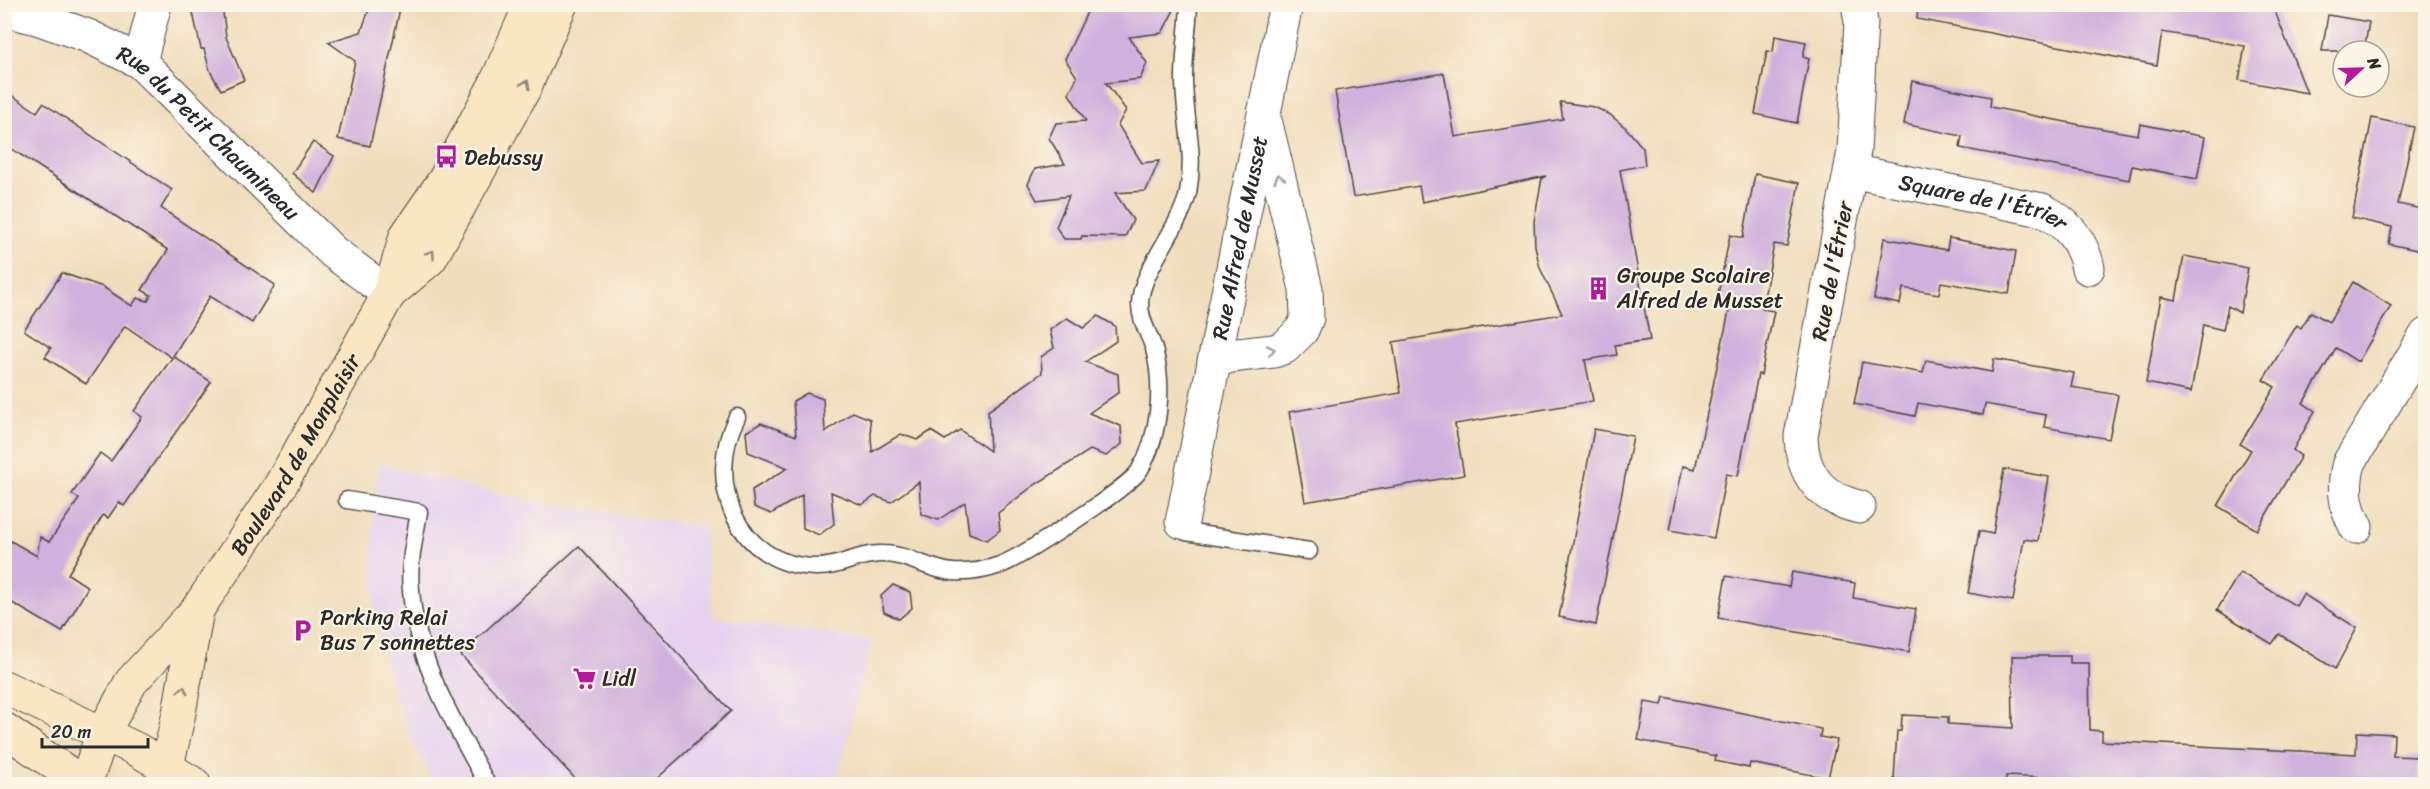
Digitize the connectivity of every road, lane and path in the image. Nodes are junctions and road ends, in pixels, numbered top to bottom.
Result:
1 (154, 4) edge
2 (531, 4) edge
3 (561, 4) edge
4 (1189, 4) edge
5 (1286, 4) edge
6 (1858, 4) edge
7 (4, 10) edge
8 (140, 62) junction
9 (1263, 114) junction
10 (1851, 171) junction
11 (2088, 268) dead end
12 (389, 294) junction
13 (2426, 335) edge
14 (1214, 362) junction
15 (737, 417) dead end
16 (347, 500) dead end
17 (1859, 507) dead end
18 (1182, 522) joint
19 (2356, 527) dead end
20 (1309, 551) dead end
21 (197, 610) junction
22 (4, 687) edge
23 (4, 729) edge
24 (103, 733) junction
25 (165, 776) edge
26 (84, 784) edge
27 (194, 784) edge
28 (487, 784) edge

1 - 8 street
2 - 12 main road, Boulevard de Monplaisir
12 -> 3 main road, Boulevard de Monplaisir
4 - 15 lane
5 - 9 street, Rue Alfred de Musset
6 - 10 street, Rue de l'Étrier
7 - 8 street, Rue du Petit Chaumineau
8 - 12 street, Rue du Petit Chaumineau
9 - 14 street, Rue Alfred de Musset
14 -> 9 street, Rue Alfred de Musset
10 - 11 street, Square de l'Étrier
10 - 17 street, Rue de l'Étrier
12 - 21 main road, Boulevard de Monplaisir
13 - 19 street
14 - 18 street, Rue Alfred de Musset
16 - 28 lane
18 - 20 lane
21 - 24 main road, Boulevard de Monplaisir
25 -> 21 main road, Boulevard de Monplaisir
22 - 24 main road
23 - 26 main road
24 - 25 main road
24 - 26 main road, Boulevard de Monplaisir
25 - 27 main road

